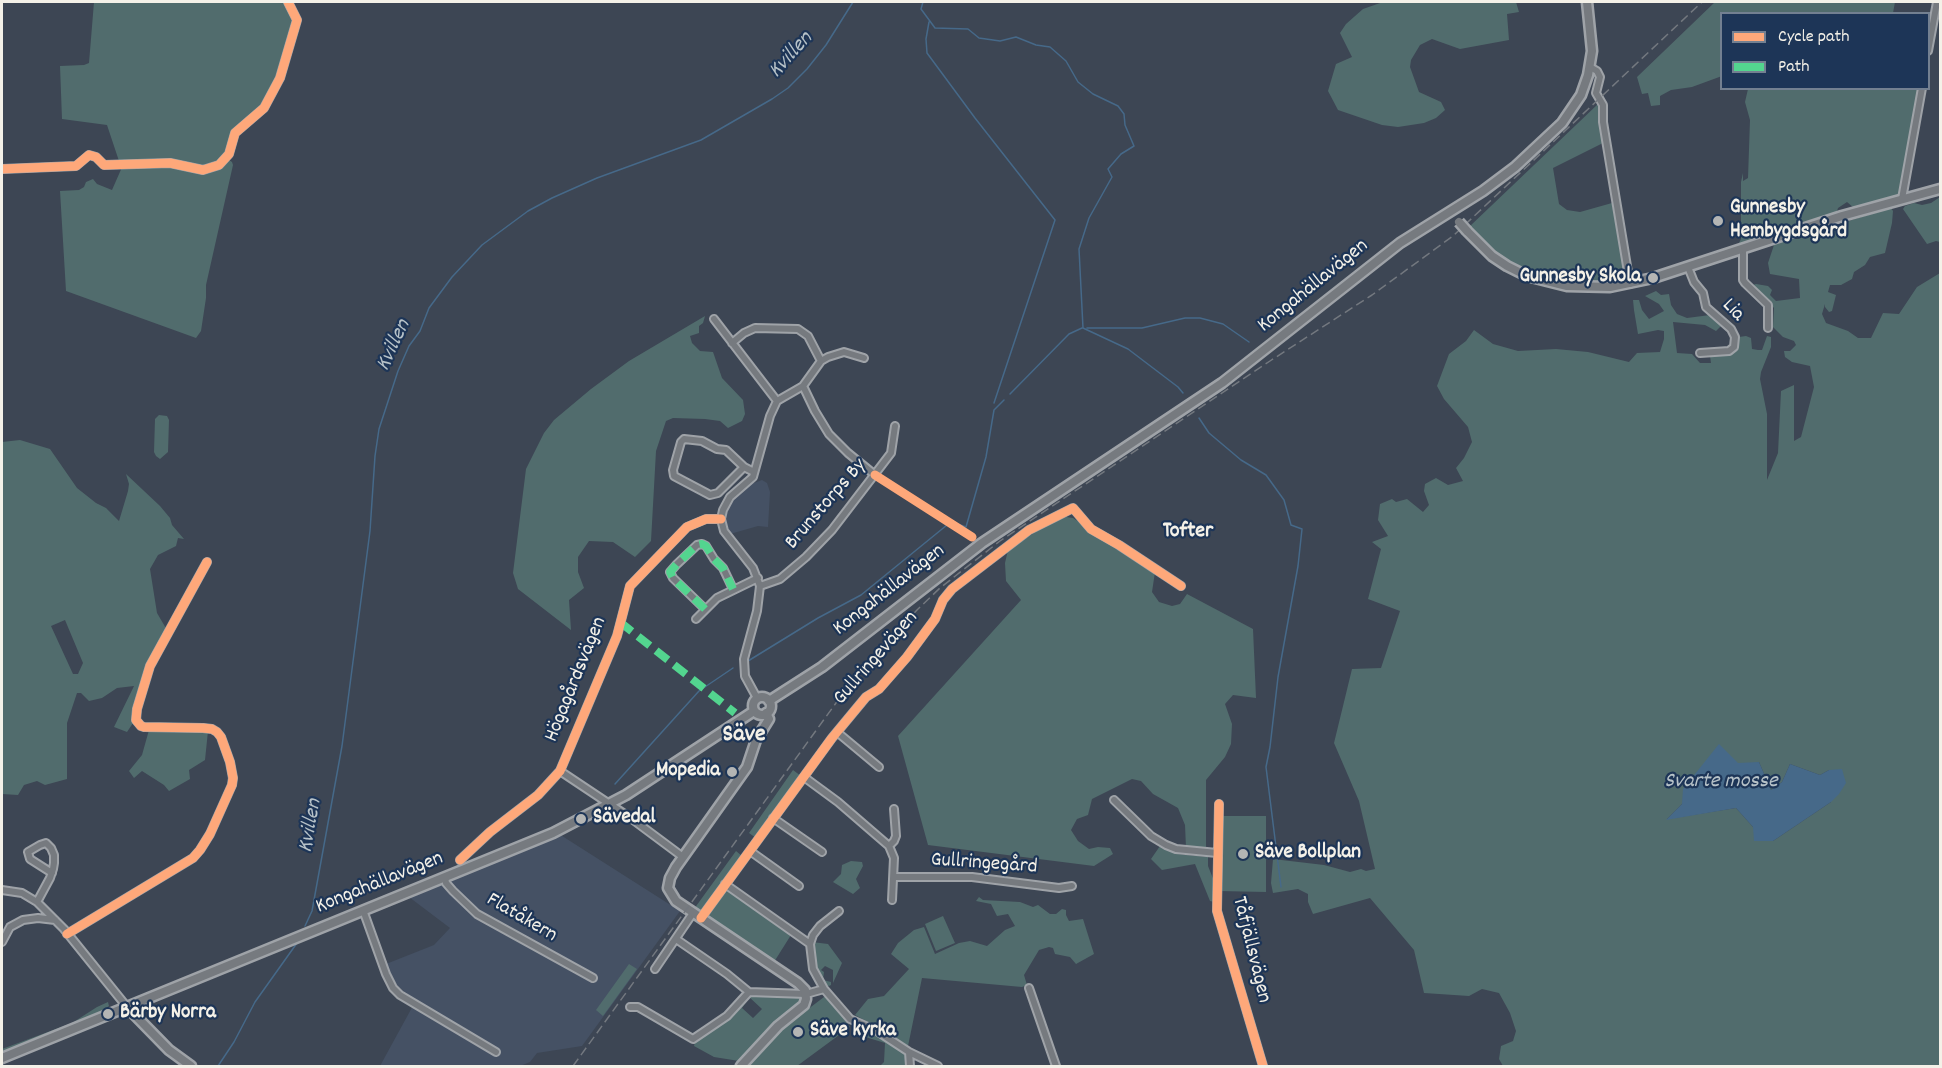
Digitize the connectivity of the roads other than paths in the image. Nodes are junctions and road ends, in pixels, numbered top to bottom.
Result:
1 (288, 2) edge
2 (1587, 2) edge
3 (1937, 2) edge
4 (1930, 45) edge
5 (1590, 67) junction
6 (1922, 90) edge
7 (2, 169) edge
8 (1941, 189) edge
9 (1902, 199) junction
10 (1451, 211) junction
11 (1743, 249) junction
12 (1688, 267) junction
13 (1630, 284) junction
14 (714, 319) dead end
15 (1768, 328) dead end
16 (732, 343) junction
17 (1700, 353) dead end
18 (864, 358) dead end
19 (821, 361) junction
20 (802, 386) junction
21 (777, 401) junction
22 (895, 426) dead end
23 (744, 467) junction
24 (754, 472) junction
25 (875, 475) junction
26 (721, 519) junction
27 (207, 562) dead end
28 (758, 578) junction
29 (760, 586) junction
30 (1181, 586) dead end
31 (733, 589) junction
32 (705, 609) junction
33 (696, 619) dead end
34 (757, 698) junction
35 (769, 701) junction
36 (754, 711) junction
37 (766, 713) junction
38 (837, 732) junction
39 (879, 767) dead end
40 (560, 771) junction
41 (804, 777) junction
42 (1114, 800) dead end
43 (611, 804) junction
44 (1219, 804) dead end
45 (894, 809) dead end
46 (774, 818) junction
47 (889, 846) junction
48 (750, 851) junction
49 (822, 852) dead end
50 (1217, 854) junction
51 (683, 857) junction
52 (460, 860) dead end
53 (52, 873) junction
54 (445, 877) junction
55 (894, 877) junction
56 (725, 884) junction
57 (799, 886) dead end
58 (1072, 886) dead end
59 (2, 890) edge
60 (892, 900) dead end
61 (37, 902) junction
62 (363, 910) junction
63 (839, 911) dead end
64 (697, 916) junction
65 (55, 920) junction
66 (67, 934) junction
67 (676, 939) junction
68 (2, 942) edge
69 (810, 944) junction
70 (655, 969) dead end
71 (593, 978) dead end
72 (1029, 988) dead end
73 (824, 989) junction
74 (748, 992) junction
75 (806, 994) junction
76 (630, 1006) dead end
77 (127, 1007) junction
78 (496, 1052) dead end
79 (909, 1052) junction
80 (2, 1058) edge
81 (191, 1066) edge
82 (741, 1066) edge
83 (910, 1066) edge
84 (938, 1066) edge
85 (1056, 1066) edge
86 (1263, 1066) edge

1 - 7 street
2 - 5 main road, Kongahällavägen
3 - 4 street
5 - 10 main road, Kongahällavägen
5 - 13 street
6 - 9 street
8 - 9 main road
9 - 11 main road
10 - 13 main road, bridge
10 - 35 main road, Kongahällavägen
11 - 12 main road
11 - 15 street
12 - 13 main road
12 - 17 street, Lia
14 - 16 street
16 - 19 street
16 - 21 street
18 - 19 street
19 - 20 street
20 - 21 street
20 - 25 street
21 - 24 street
22 - 25 street, Brunstorps By
23 - 23 street
23 - 24 street
24 - 26 street
25 - 29 street, Brunstorps By
26 - 28 street
26 - 40 street, Högagårdsvägen
27 - 66 street
28 - 29 street
28 - 31 street
29 - 34 street
30 - 38 street, Gullringevägen
31 - 32 street
31 - 32 street
32 - 33 street
34 - 35 main road
34 - 36 main road
35 - 37 main road
36 - 37 main road
36 - 43 main road, Kongahällavägen
37 - 51 main road
38 - 39 street, Gullringevägen
38 - 41 street, Gullringevägen
40 - 43 street, Högagårdsvägen
40 - 52 street, Högagårdsvägen
41 - 46 street, Gullringevägen
41 - 47 street
42 - 50 street
43 - 51 street, Högagårdsvägen
43 - 54 main road, Kongahällavägen
44 - 50 street, Tåfjällsvägen
45 - 47 street
46 - 48 street, Gullringevägen
46 - 49 street
47 - 55 street
48 - 56 street, Gullringevägen
48 - 57 street
50 - 86 street, Tåfjällsvägen
51 - 64 main road
53 - 53 street
53 - 61 street
54 - 62 main road, Kongahällavägen
54 - 71 street, Flatåkern
55 - 58 street, Gullringegård
55 - 60 street
56 - 64 street, Gullringevägen
56 - 69 street
59 - 61 street
61 - 65 street
62 - 77 main road, Kongahällavägen
62 - 78 street
63 - 69 street
64 - 67 street, Gullringevägen
64 - 75 main road
65 - 66 street
65 - 68 street
66 - 77 street
67 - 70 street, Gullringevägen
67 - 74 street
69 - 73 street
72 - 85 street
73 - 75 street
73 - 79 street
74 - 75 street
74 - 76 street
75 - 82 main road
77 - 80 main road, Kongahällavägen
77 - 81 main road
79 - 83 street
79 - 84 street

